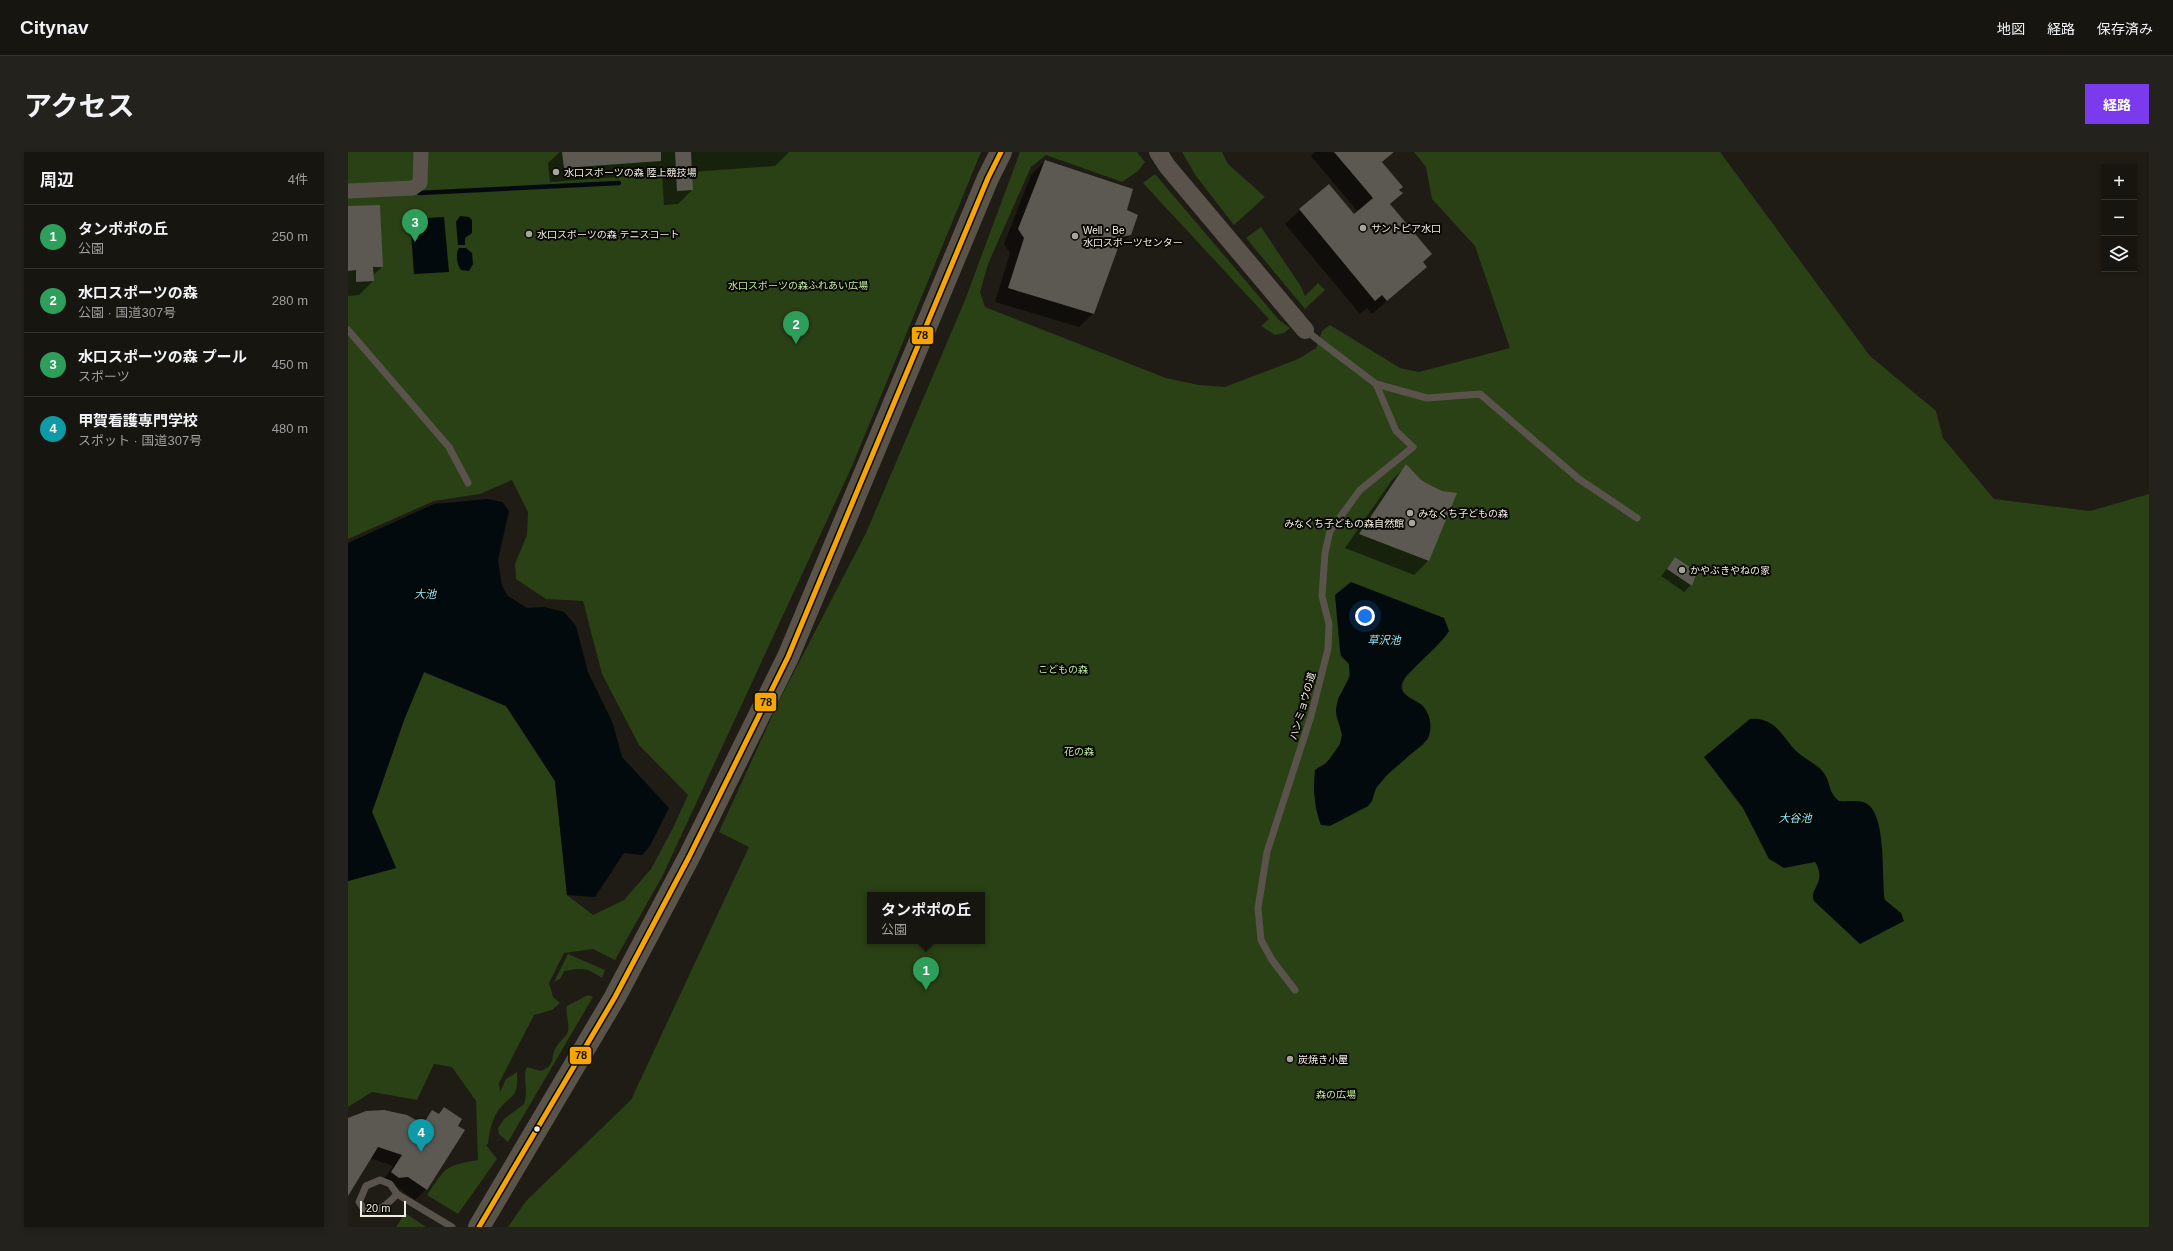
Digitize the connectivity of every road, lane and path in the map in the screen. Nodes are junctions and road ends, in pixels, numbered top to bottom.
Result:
1 (421, 152) edge
2 (1001, 152) edge
3 (1158, 152) edge
4 (348, 191) edge
5 (348, 330) edge
6 (1305, 330) joint
7 (1376, 384) junction
8 (468, 483) dead end
9 (1636, 518) dead end
10 (1295, 990) dead end
11 (397, 1194) junction
12 (452, 1227) edge
13 (479, 1227) edge

1 - 4 street
2 - 13 highway
3 - 6 street
5 - 8 lane
6 - 7 lane
7 - 9 lane
7 - 10 lane, ハンミョウの道
11 - 11 lane
11 - 12 lane

